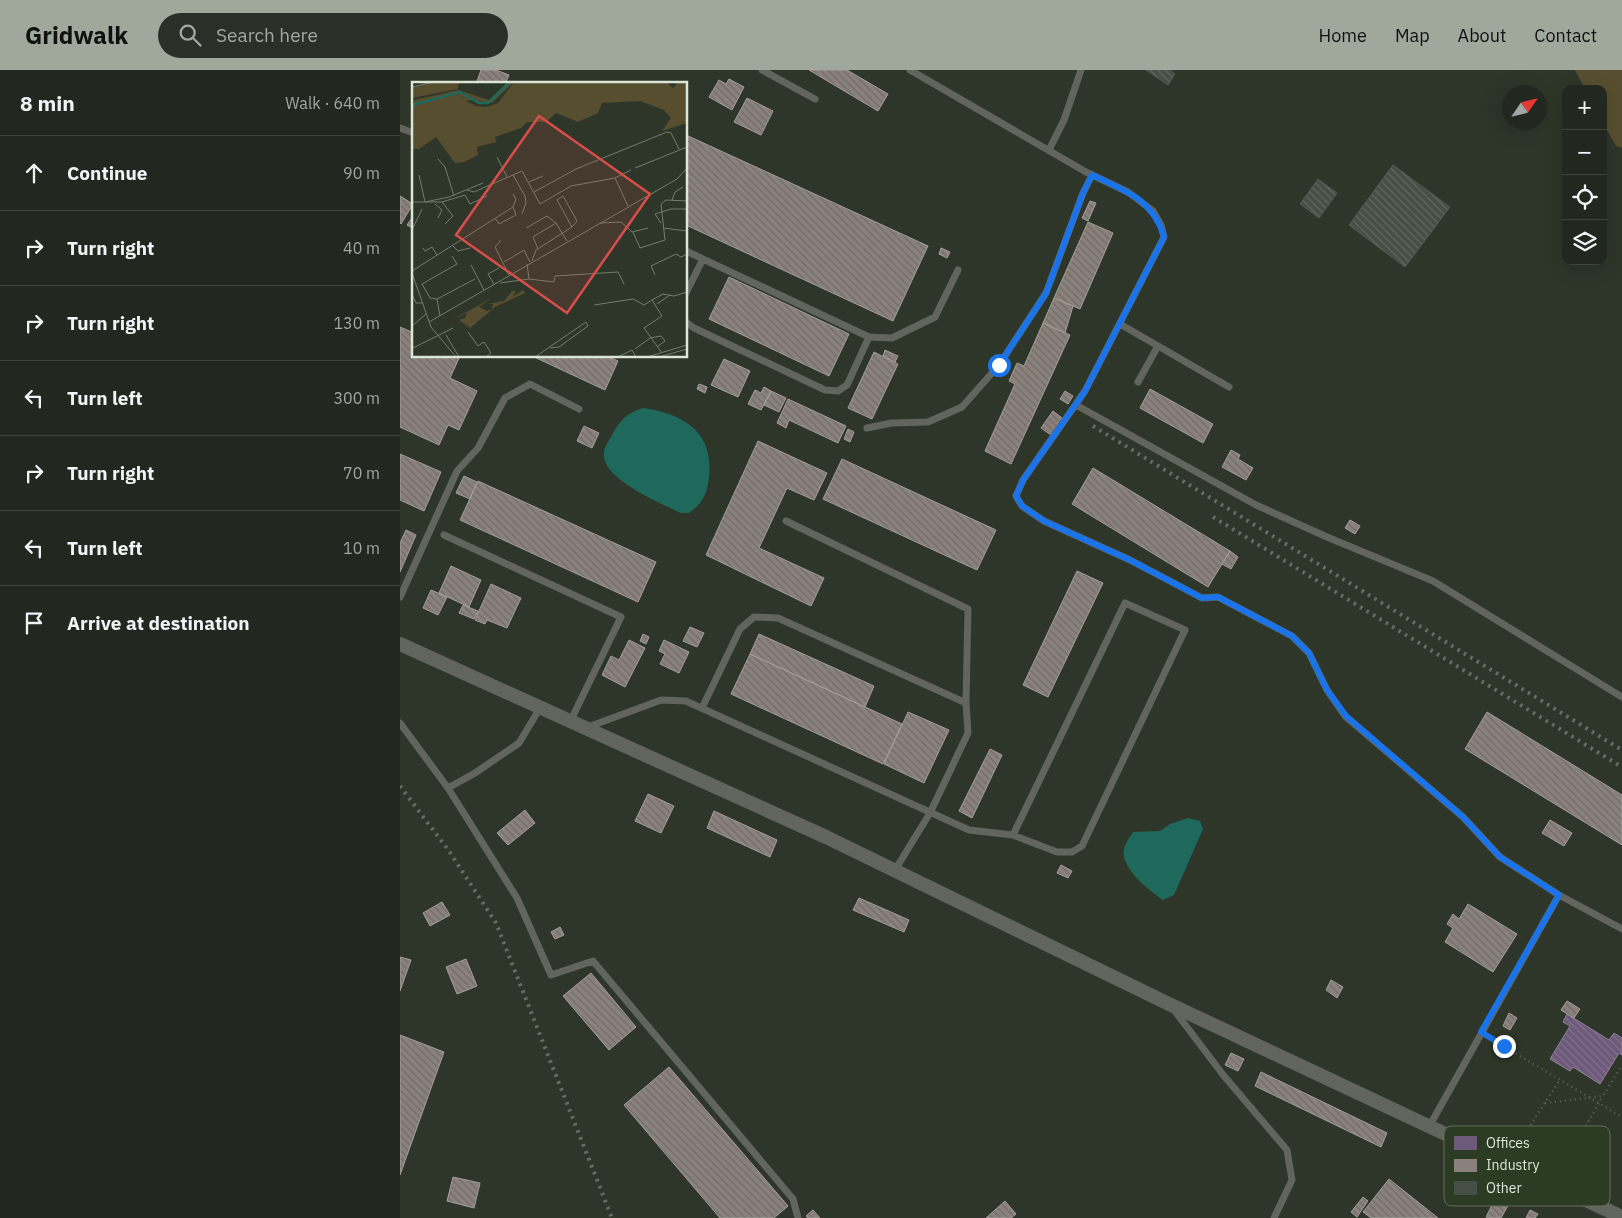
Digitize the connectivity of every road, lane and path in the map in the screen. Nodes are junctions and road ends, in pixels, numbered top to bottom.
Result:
1 (762, 70) edge
2 (910, 70) edge
3 (1080, 70) edge
4 (815, 98) dead end
5 (400, 128) edge
6 (412, 132) edge
7 (1048, 150) junction
8 (1092, 175) junction
9 (688, 252) edge
10 (703, 259) junction
11 (958, 270) dead end
12 (688, 289) edge
13 (688, 324) edge
14 (1120, 324) junction
15 (869, 337) junction
16 (1158, 346) junction
17 (1138, 382) dead end
18 (1229, 387) dead end
19 (1076, 405) junction
20 (579, 410) dead end
21 (867, 428) dead end
22 (786, 520) dead end
23 (444, 535) dead end
24 (400, 597) edge
25 (400, 644) edge
26 (1622, 697) edge
27 (966, 703) junction
28 (540, 708) junction
29 (702, 708) junction
30 (570, 722) junction
31 (400, 723) edge
32 (585, 728) junction
33 (448, 788) junction
34 (930, 813) junction
35 (1013, 835) junction
36 (895, 870) junction
37 (1559, 895) junction
38 (1622, 928) edge
39 (1169, 1004) junction
40 (1481, 1032) junction
41 (1622, 1065) edge
42 (1560, 1080) junction
43 (1603, 1096) junction
44 (1589, 1098) junction
45 (1545, 1103) junction
46 (1599, 1104) junction
47 (1622, 1117) edge
48 (1430, 1125) junction
49 (1530, 1126) edge
50 (1586, 1126) edge
51 (1444, 1132) edge
52 (1599, 1206) edge
53 (1622, 1217) edge
54 (798, 1218) edge
55 (1274, 1218) edge

1 - 4 lane
2 - 7 lane
3 - 7 lane
5 - 6 lane
7 - 8 lane
8 - 14 lane
8 - 21 lane
9 - 10 lane
10 - 12 lane
10 - 15 lane
11 - 15 lane
13 - 15 lane
14 - 16 lane
14 - 19 lane
16 - 17 lane
16 - 18 lane
19 - 26 lane
19 - 37 lane
20 - 24 lane
22 - 27 lane
23 - 30 lane
25 - 28 street
27 - 29 lane
27 - 34 lane
28 - 30 street
28 - 33 lane
29 - 32 lane
29 - 34 lane
30 - 32 street
31 - 33 lane
32 - 36 street
33 - 54 lane
34 - 35 lane
34 - 36 lane
35 - 35 lane
36 - 39 street
37 - 38 lane
37 - 40 lane
39 - 48 street
39 - 55 lane
40 - 42 path
40 - 48 lane
41 - 43 path
42 - 44 path
42 - 45 path
43 - 44 path
43 - 46 path
44 - 45 path
44 - 46 path
45 - 49 path
46 - 47 path
46 - 50 path
48 - 51 street
52 - 53 street

